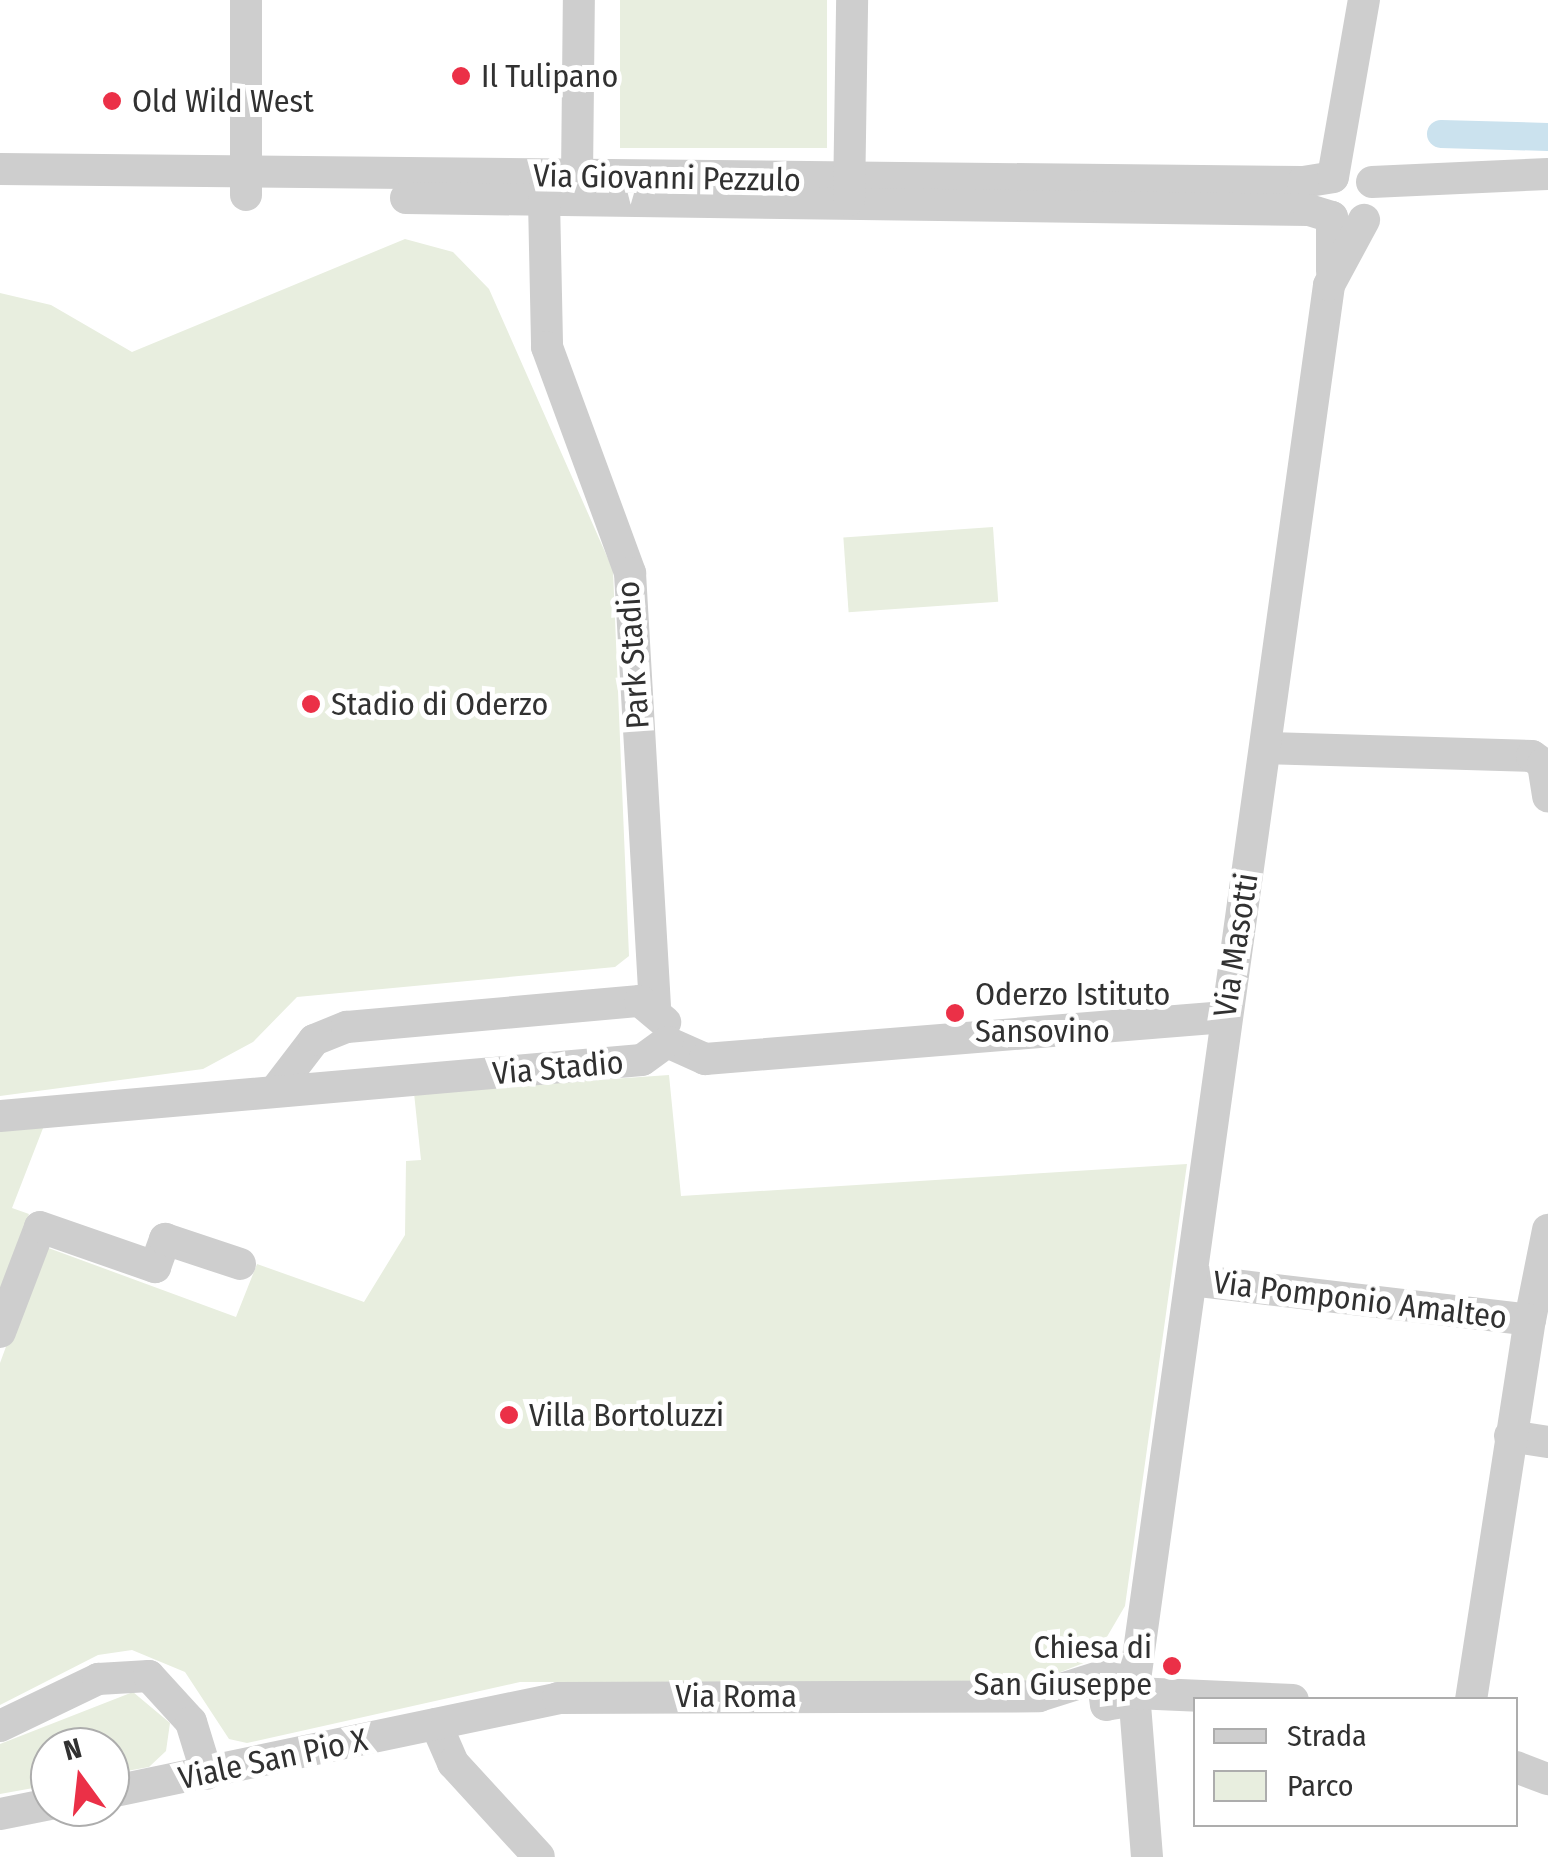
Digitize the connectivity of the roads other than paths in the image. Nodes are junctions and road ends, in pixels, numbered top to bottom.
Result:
1 (246, 0) edge
2 (579, 0) edge
3 (852, 0) edge
4 (1364, 0) edge
5 (0, 169) edge
6 (1548, 174) edge
7 (576, 177) junction
8 (246, 184) junction
9 (0, 192) edge
10 (849, 192) junction
11 (1356, 198) junction
12 (544, 200) junction
13 (1266, 748) junction
14 (1548, 797) edge
15 (655, 1005) junction
16 (1225, 1017) junction
17 (355, 1026) junction
18 (654, 1051) junction
19 (356, 1085) junction
20 (274, 1091) junction
21 (0, 1116) edge
22 (1548, 1230) edge
23 (240, 1264) dead end
24 (1191, 1280) junction
25 (1530, 1320) junction
26 (0, 1332) edge
27 (1510, 1436) junction
28 (1548, 1442) edge
29 (1115, 1691) junction
30 (1234, 1697) edge
31 (1470, 1697) edge
32 (436, 1724) junction
33 (0, 1726) edge
34 (1518, 1768) edge
35 (207, 1774) junction
36 (1548, 1779) edge
37 (130, 1788) edge
38 (30, 1808) edge
39 (0, 1814) edge
40 (540, 1857) edge
41 (1147, 1857) edge

1 - 8 street
2 - 7 street
3 - 10 street
4 - 11 street, Via Masotti
5 - 8 street, Via Giovanni Pezzulo
6 - 11 street, Via Giovanni Pezzulo
7 - 8 street, Via Giovanni Pezzulo
7 - 10 street, Via Giovanni Pezzulo
8 - 9 street, Via Giovanni Pezzulo
8 - 12 street, Via Giovanni Pezzulo
10 - 11 street, Via Giovanni Pezzulo
10 - 12 street, Via Giovanni Pezzulo
11 - 13 street, Via Masotti
12 - 15 street, Park Stadio
13 - 14 street
13 - 16 street, Via Masotti
15 - 17 street
15 - 18 street, Park Stadio
16 - 18 street, Via Stadio
16 - 24 street, Via Masotti
17 - 19 street
17 - 20 street
18 - 19 street, Via Stadio
19 - 20 street, Via Stadio
20 - 21 street, Via Stadio
22 - 25 street, Via Pomponio Amalteo
23 - 26 street
24 - 25 street, Via Pomponio Amalteo
24 - 29 street, Via Masotti
25 - 27 street, Via Pomponio Amalteo
27 - 28 street
27 - 31 street, Via Pomponio Amalteo
29 - 30 street, Via Roma
29 - 32 street, Via Roma
29 - 41 street, Via Masotti
32 - 35 street, Viale San Pio X
32 - 40 street
33 - 35 street
34 - 36 street
35 - 37 street, Viale San Pio X
38 - 39 street

